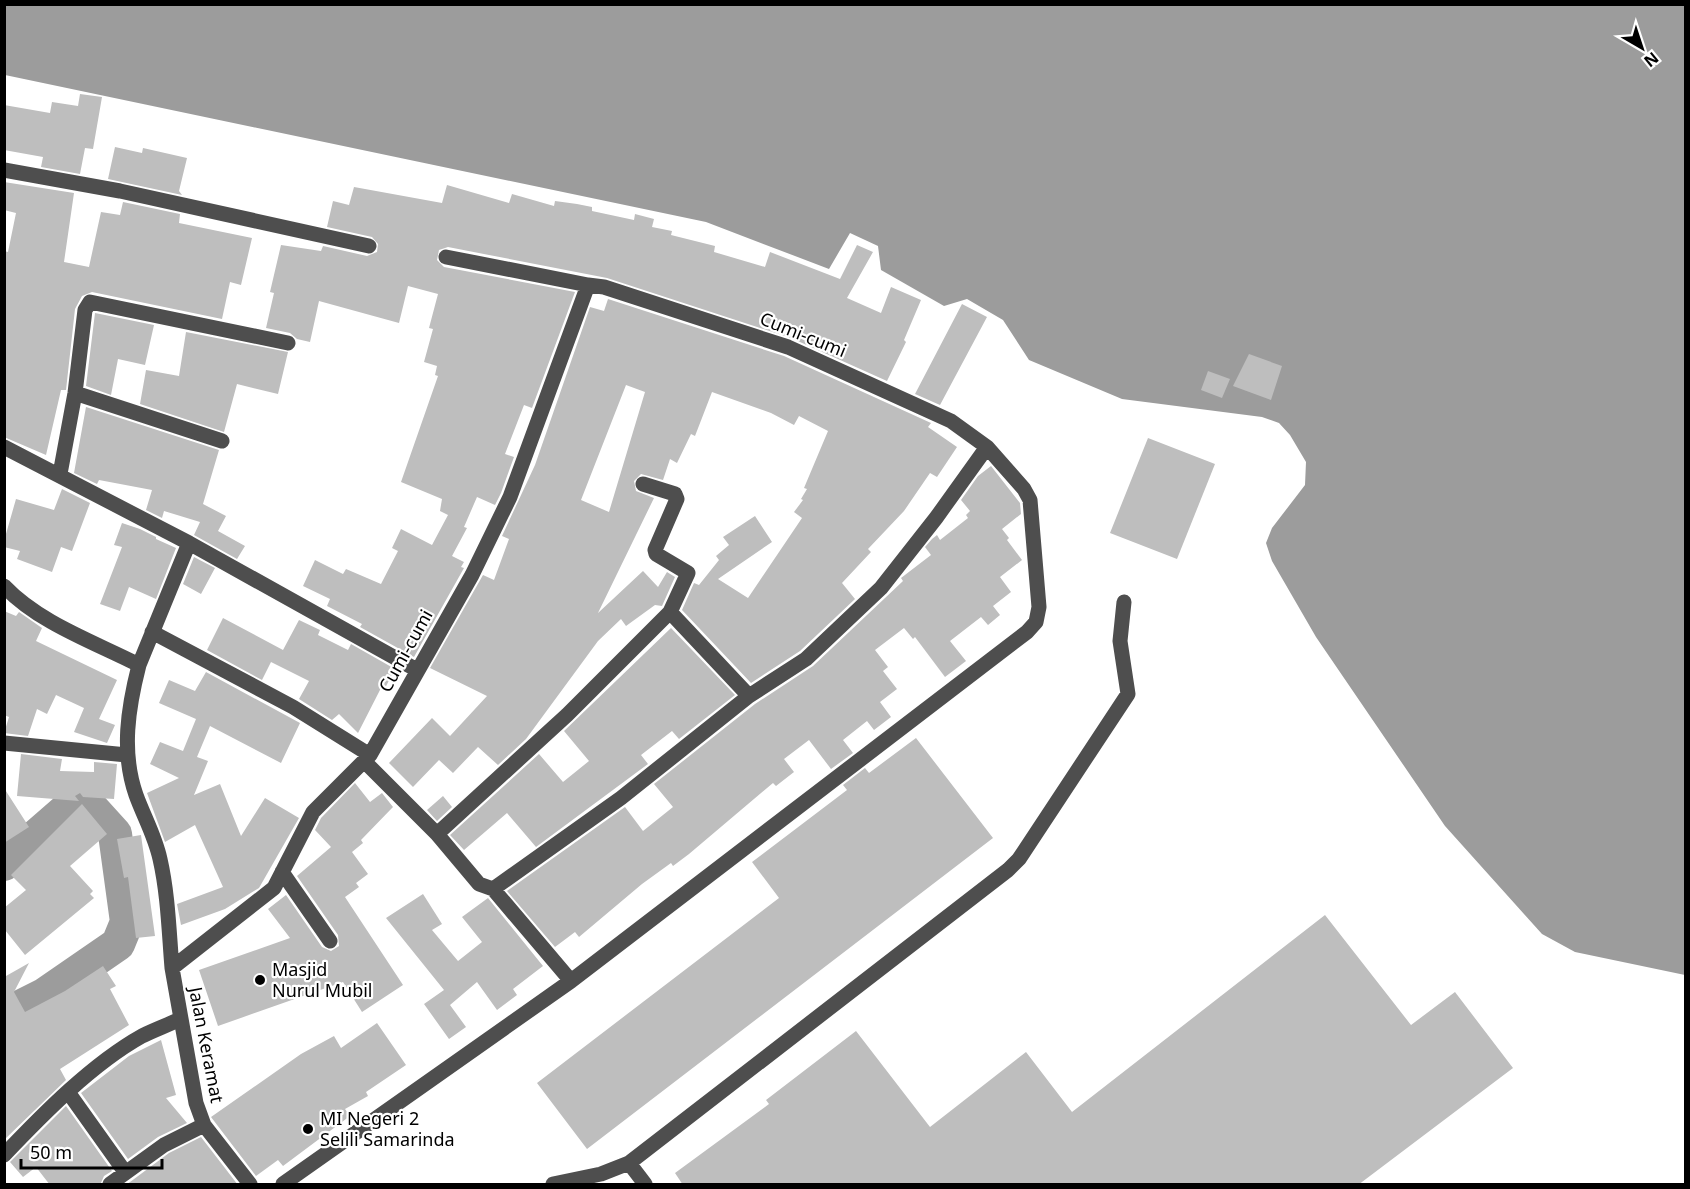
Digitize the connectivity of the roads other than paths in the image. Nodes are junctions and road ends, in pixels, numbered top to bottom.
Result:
1 (4, 170) edge
2 (369, 246) dead end
3 (446, 257) dead end
4 (588, 285) junction
5 (288, 343) dead end
6 (75, 393) junction
7 (222, 441) dead end
8 (4, 447) edge
9 (987, 447) junction
10 (60, 474) junction
11 (643, 484) dead end
12 (189, 543) junction
13 (4, 586) edge
14 (1124, 602) dead end
15 (670, 612) junction
16 (152, 632) junction
17 (139, 665) junction
18 (417, 670) junction
19 (749, 696) junction
20 (4, 743) edge
21 (127, 755) junction
22 (367, 758) junction
23 (437, 834) junction
24 (282, 872) junction
25 (493, 889) junction
26 (330, 941) dead end
27 (172, 968) junction
28 (571, 981) junction
29 (180, 1019) junction
30 (68, 1092) junction
31 (204, 1125) junction
32 (4, 1155) edge
33 (629, 1163) junction
34 (125, 1172) junction
35 (110, 1185) edge
36 (250, 1185) edge
37 (283, 1185) edge
38 (553, 1185) edge
39 (645, 1185) edge

1 - 2 street
3 - 4 street
4 - 9 street, Cumi-cumi
4 - 18 street, Cumi-cumi
5 - 6 street
6 - 7 street
6 - 10 street
8 - 10 street
9 - 19 street
9 - 28 street, Cumi-cumi
10 - 12 street
11 - 15 street
12 - 16 street
12 - 18 street
13 - 17 street
14 - 33 street
15 - 19 street
15 - 23 street
16 - 17 street
16 - 22 street
17 - 21 street
18 - 22 street, Cumi-cumi
19 - 25 street
20 - 21 street
21 - 27 street
22 - 23 street
22 - 24 street, Cumi-cumi
23 - 25 street
24 - 26 street
24 - 27 street, Cumi-cumi
25 - 28 street
27 - 29 street, Jalan Keramat
28 - 37 street, Cumi-cumi
29 - 30 street
29 - 31 street, Jalan Keramat
30 - 32 street
30 - 34 street
31 - 34 street
31 - 36 street, Jalan Keramat
33 - 38 street
33 - 39 street
34 - 35 street

